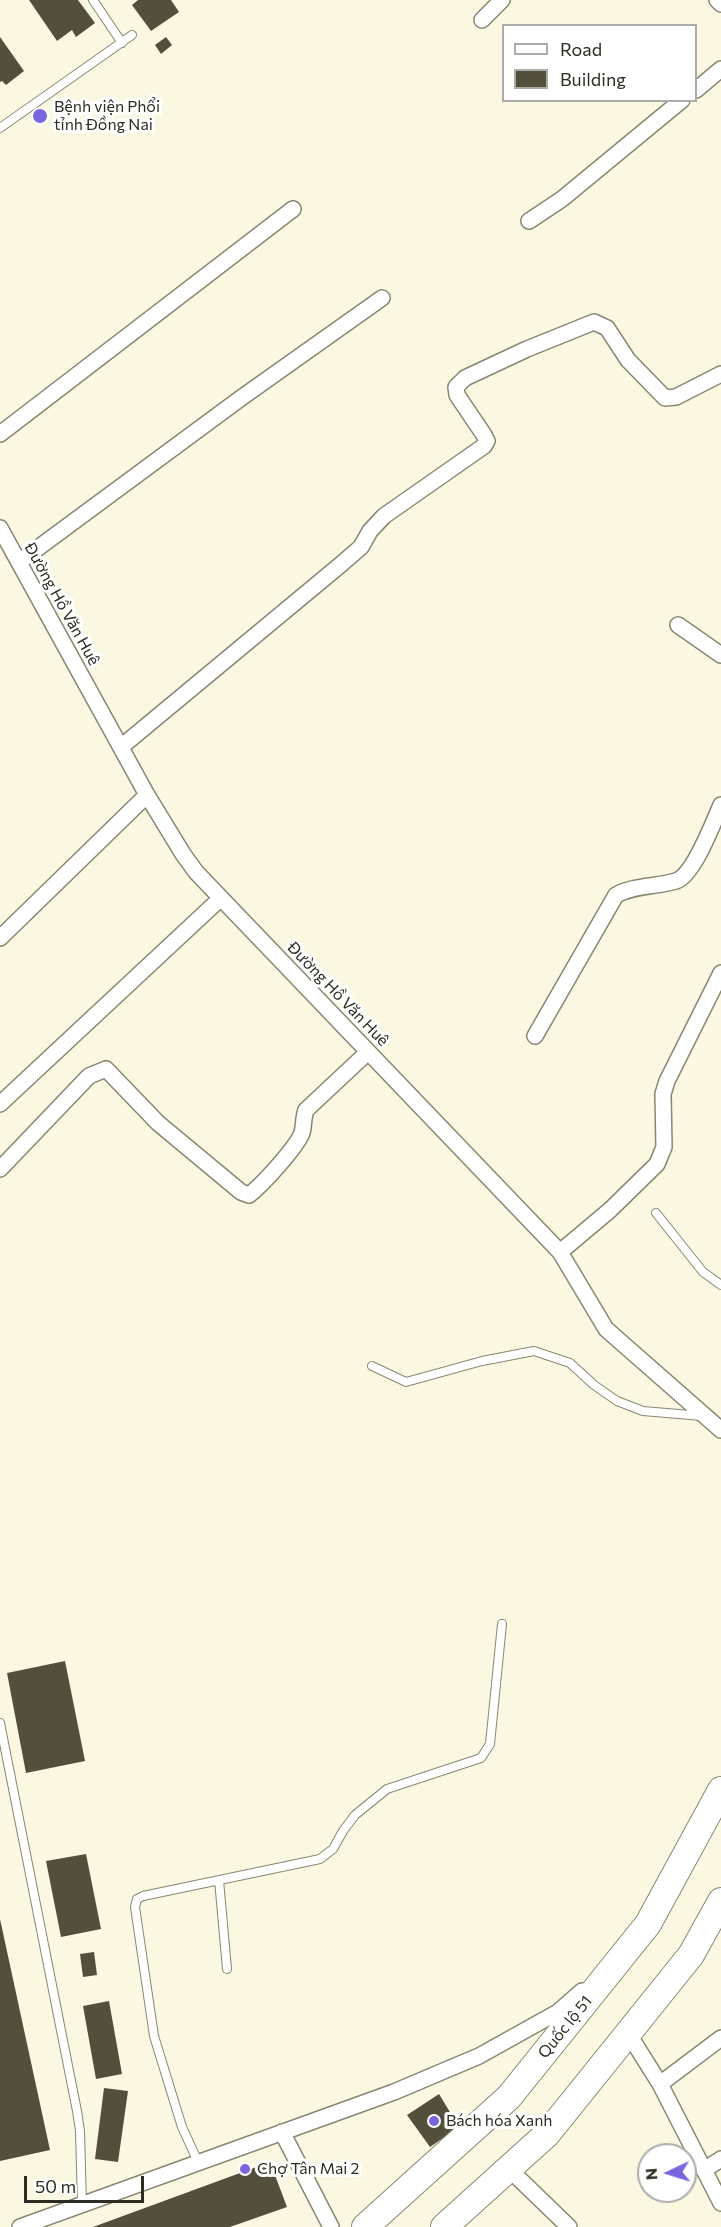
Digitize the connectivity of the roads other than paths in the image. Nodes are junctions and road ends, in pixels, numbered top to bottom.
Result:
1 (93, 0) edge
2 (502, 0) edge
3 (717, 0) edge
4 (721, 4) edge
5 (482, 20) dead end
6 (132, 35) dead end
7 (122, 43) junction
8 (721, 69) edge
9 (697, 89) edge
10 (680, 102) edge
11 (0, 128) edge
12 (293, 209) dead end
13 (529, 221) dead end
14 (382, 298) dead end
15 (721, 374) edge
16 (0, 434) edge
17 (0, 528) edge
18 (19, 562) junction
19 (678, 625) dead end
20 (721, 655) edge
21 (121, 747) junction
22 (147, 795) junction
23 (721, 805) edge
24 (221, 898) junction
25 (0, 938) edge
26 (721, 973) edge
27 (535, 1036) dead end
28 (368, 1052) junction
29 (0, 1104) edge
30 (0, 1169) edge
31 (656, 1213) dead end
32 (560, 1251) junction
33 (721, 1285) edge
34 (372, 1366) dead end
35 (707, 1417) junction
36 (721, 1430) edge
37 (502, 1624) dead end
38 (0, 1723) edge
39 (721, 1790) edge
40 (219, 1880) junction
41 (721, 1901) edge
42 (622, 1957) junction
43 (227, 1969) dead end
44 (628, 2033) junction
45 (721, 2038) edge
46 (660, 2084) junction
47 (282, 2132) junction
48 (721, 2159) edge
49 (198, 2162) junction
50 (509, 2169) junction
51 (704, 2170) junction
52 (721, 2203) edge
53 (82, 2205) junction
54 (20, 2227) edge
55 (331, 2227) edge
56 (365, 2227) edge
57 (444, 2227) edge
58 (568, 2227) edge

1 - 7 lane
2 - 5 street
3 - 4 street
6 - 7 lane
7 - 11 lane
8 - 9 street
10 - 13 street
12 - 16 street
14 - 18 street
15 - 21 street
17 - 18 street, Đường Hồ Văn Huê
18 - 21 street, Đường Hồ Văn Huê
19 - 20 street
21 - 22 street, Đường Hồ Văn Huê
22 - 24 street, Đường Hồ Văn Huê
22 - 25 street
23 - 27 street
24 - 28 street, Đường Hồ Văn Huê
24 - 29 street
26 - 32 street
28 - 30 street
28 - 32 street, Đường Hồ Văn Huê
31 - 33 lane
32 - 35 street, Đường Hồ Văn Huê
34 - 35 lane
35 - 36 street, Đường Hồ Văn Huê
37 - 40 lane
38 - 53 lane
39 - 42 highway, Quốc lộ 51
40 - 43 lane
40 - 49 lane
41 - 44 highway
42 - 47 street
42 - 56 highway, Quốc lộ 51
44 - 46 street
44 - 50 highway
45 - 46 street
46 - 51 street
47 - 49 street
47 - 55 street
48 - 51 street
49 - 53 street
50 - 57 highway
50 - 58 street
51 - 52 street
53 - 54 street

